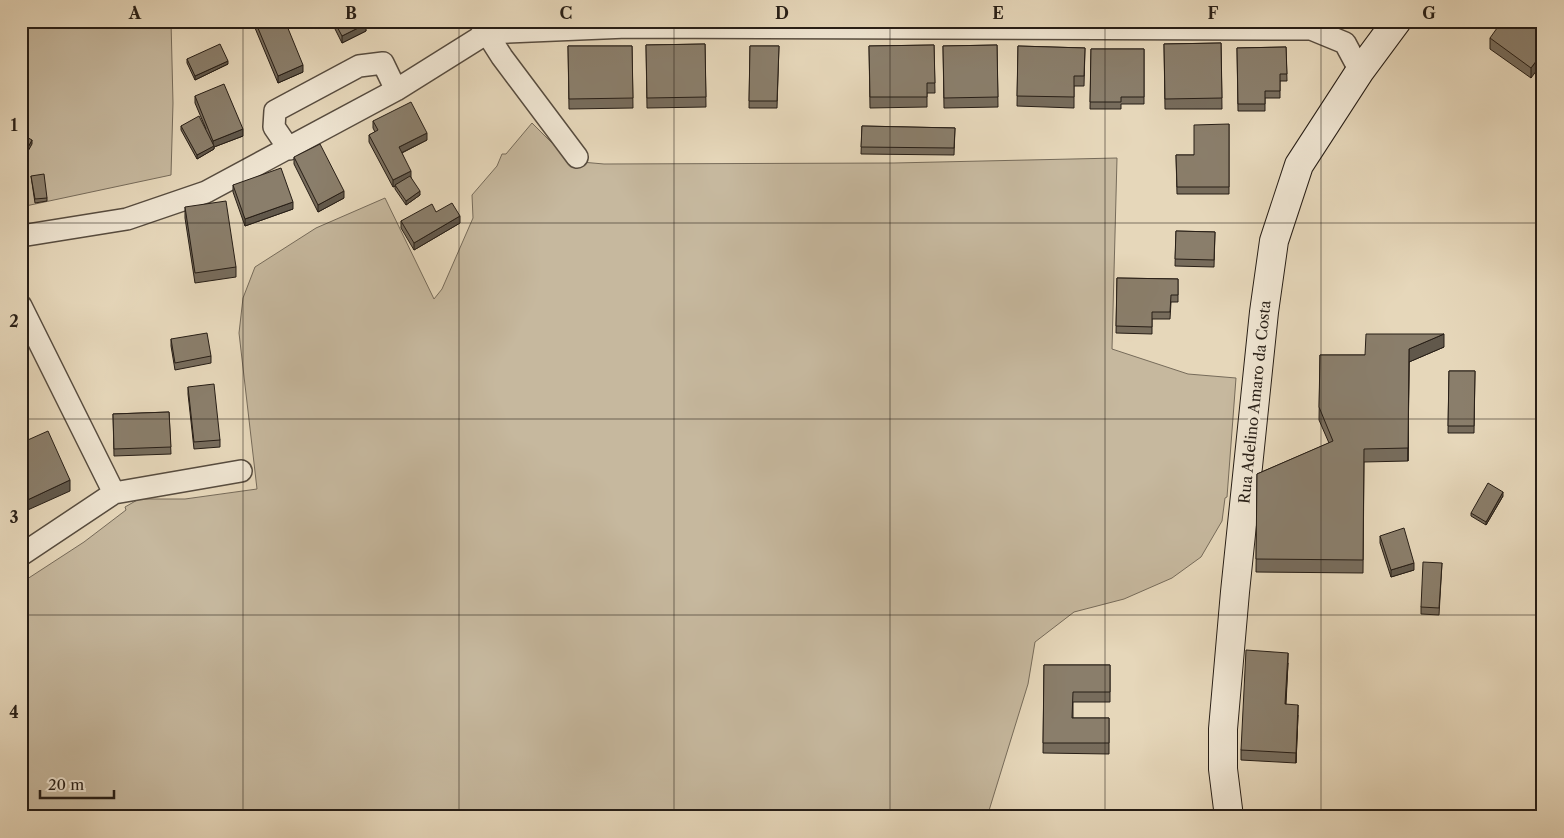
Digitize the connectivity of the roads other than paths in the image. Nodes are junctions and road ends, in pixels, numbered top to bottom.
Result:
1 (1397, 21) edge
2 (483, 27) edge
3 (1360, 71) junction
4 (396, 90) junction
5 (289, 149) junction
6 (577, 157) dead end
7 (21, 236) edge
8 (21, 306) edge
9 (241, 471) dead end
10 (114, 492) junction
11 (21, 555) edge
12 (1229, 817) edge

1 - 3 street, Rua Adelino Amaro da Costa
2 - 3 street
2 - 4 street
2 - 6 street
3 - 12 street, Rua Adelino Amaro da Costa
4 - 5 street
4 - 5 street
5 - 7 street
8 - 10 street
9 - 10 street
10 - 11 street

